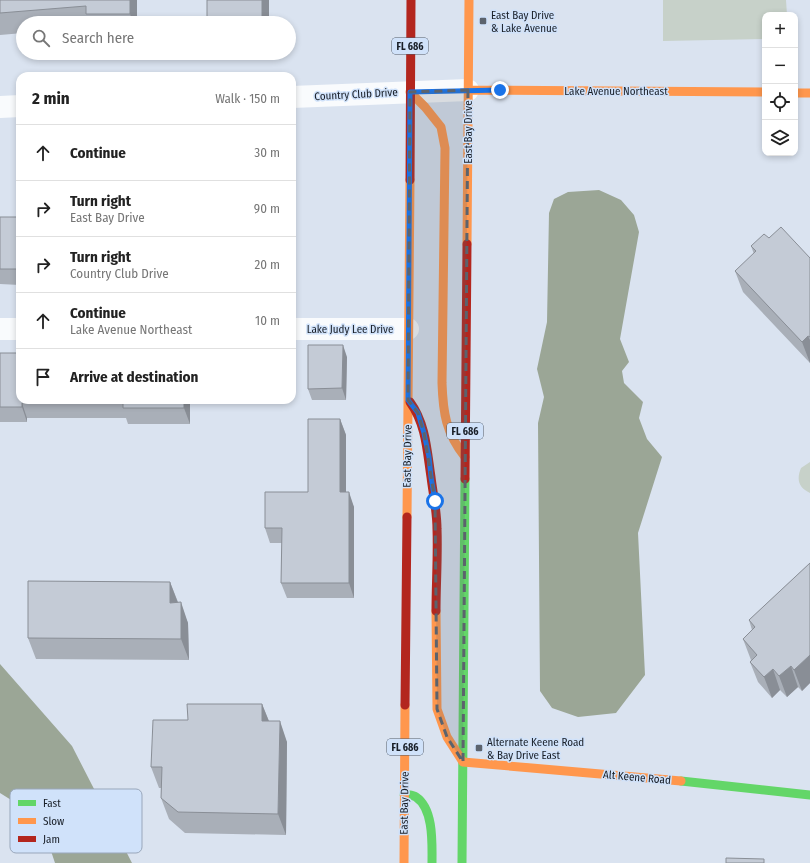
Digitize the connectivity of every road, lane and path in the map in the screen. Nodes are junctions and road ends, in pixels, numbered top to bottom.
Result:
1 (411, 0) edge
2 (469, 0) edge
3 (468, 90) junction
4 (410, 92) junction
5 (762, 92) edge
6 (798, 93) edge
7 (810, 93) edge
8 (296, 97) edge
9 (16, 106) edge
10 (0, 107) edge
11 (0, 329) edge
12 (16, 329) edge
13 (296, 329) edge
14 (408, 329) junction
15 (408, 400) junction
16 (465, 457) junction
17 (463, 762) junction
18 (404, 794) junction
19 (810, 795) edge
20 (404, 863) edge
21 (432, 863) edge
22 (462, 863) edge

1 - 4 main road, East Bay Drive / FL 686
2 - 3 main road, East Bay Drive / FL 686
3 - 4 street, Country Club Drive
3 - 5 main road, Lake Avenue Northeast
3 - 16 main road, East Bay Drive / FL 686
4 - 8 street, Country Club Drive
4 - 14 main road, East Bay Drive / FL 686
4 - 16 main road
6 - 7 main road
9 - 10 street
11 - 12 street
13 - 14 street, Lake Judy Lee Drive
14 - 15 main road, East Bay Drive / FL 686
15 - 17 main road
15 - 18 main road, East Bay Drive / FL 686
16 - 17 main road, East Bay Drive / FL 686
17 - 19 main road, Alt Keene Road
17 - 22 main road, East Bay Drive / FL 686
18 - 20 main road, East Bay Drive / FL 686
18 - 21 main road

